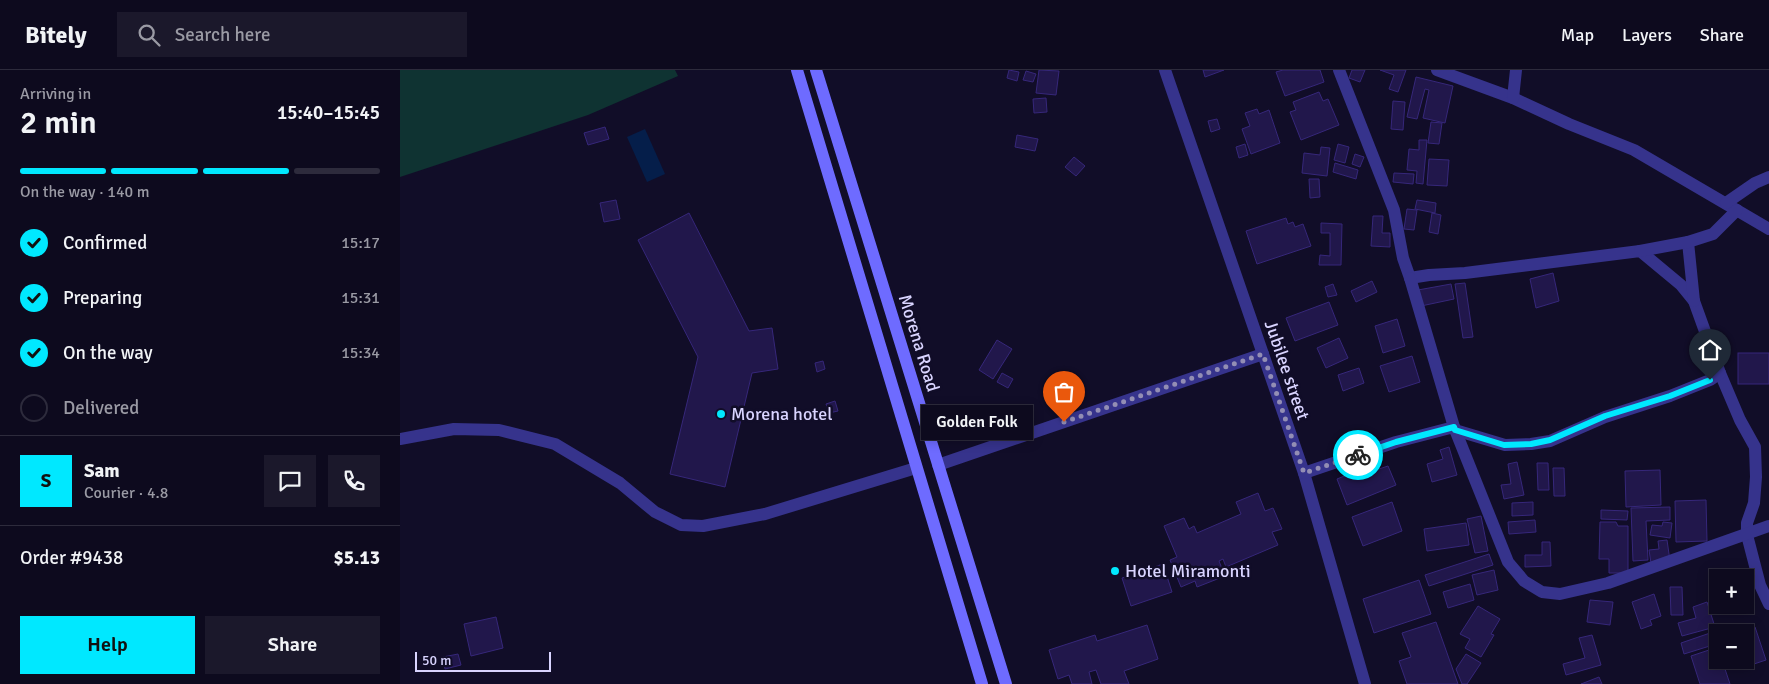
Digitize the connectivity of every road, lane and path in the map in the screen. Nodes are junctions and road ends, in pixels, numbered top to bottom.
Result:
1 (797, 70) edge
2 (816, 70) edge
3 (1165, 70) edge
4 (1339, 70) edge
5 (1437, 70) edge
6 (1516, 70) edge
7 (1513, 98) junction
8 (1769, 176) edge
9 (1732, 207) junction
10 (1769, 229) edge
11 (1688, 242) junction
12 (1640, 251) junction
13 (1410, 278) junction
14 (1694, 301) junction
15 (1263, 354) junction
16 (1720, 373) junction
17 (1454, 429) junction
18 (400, 439) edge
19 (938, 465) junction
20 (916, 468) junction
21 (1304, 473) junction
22 (1769, 526) edge
23 (1747, 536) junction
24 (1769, 604) edge
25 (982, 684) edge
26 (1006, 684) edge
27 (1365, 684) edge

1 - 20 main road
2 - 19 main road, Morena Road
3 - 15 street, Jubilee street
4 - 13 street
5 - 7 street
6 - 7 street
7 - 9 street
8 - 9 street
9 - 10 street
9 - 11 street
11 - 12 street
11 - 14 street
12 - 13 street
12 - 14 street
13 - 17 street
14 - 16 street
15 - 19 street
15 - 21 street, Jubilee street
16 - 17 street
16 - 23 street
17 - 21 street
17 - 23 street
18 - 20 street
19 - 26 main road, Morena Road
20 - 25 main road
21 - 27 street, Jubilee street
22 - 23 street
23 - 24 street

